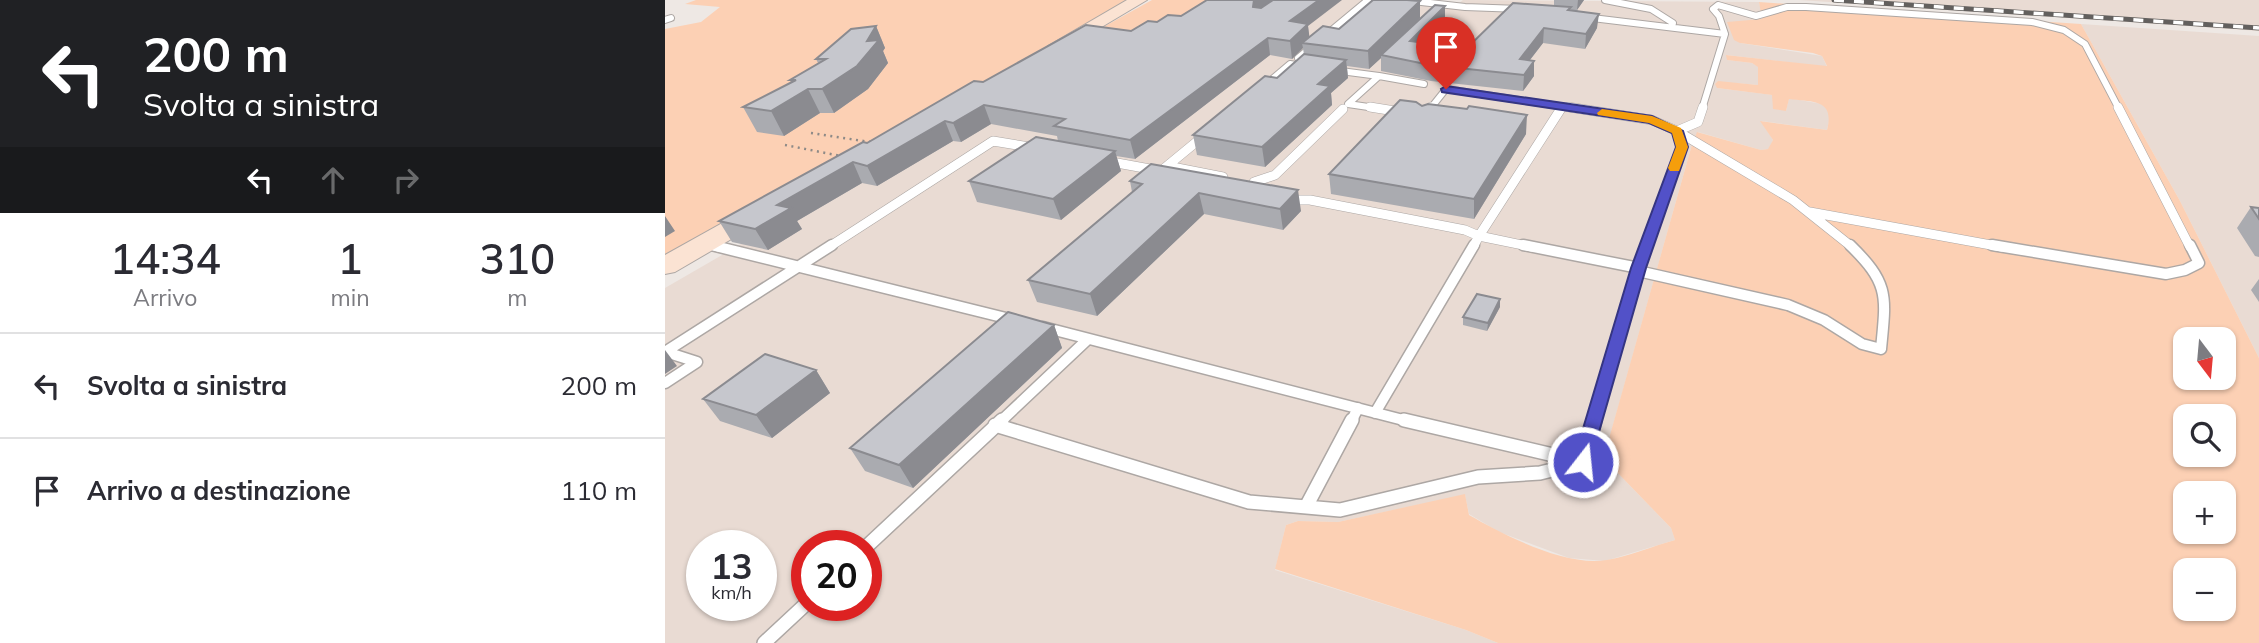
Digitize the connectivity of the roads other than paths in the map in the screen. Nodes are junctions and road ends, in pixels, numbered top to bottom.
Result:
1 (1139, 0) edge
2 (1368, 0) edge
3 (1404, 0) edge
4 (1605, 0) edge
5 (1442, 5) junction
6 (1533, 11) edge
7 (1432, 14) edge
8 (1571, 15) edge
9 (1672, 27) junction
10 (1725, 34) junction
11 (1044, 54) edge
12 (1295, 61) junction
13 (1317, 68) edge
14 (1330, 69) edge
15 (1374, 74) junction
16 (1446, 89) junction
17 (1256, 93) edge
18 (1346, 107) junction
19 (1562, 107) junction
20 (1215, 126) edge
21 (1677, 131) junction
22 (1045, 150) edge
23 (1096, 159) edge
24 (1167, 166) junction
25 (1229, 178) edge
26 (1248, 183) edge
27 (1277, 200) edge
28 (776, 204) edge
29 (1809, 212) junction
30 (1479, 236) junction
31 (704, 244) junction
32 (665, 266) edge
33 (797, 266) junction
34 (1638, 269) junction
35 (1022, 322) edge
36 (1035, 325) edge
37 (1088, 338) junction
38 (665, 352) edge
39 (665, 383) edge
40 (1357, 408) junction
41 (1375, 412) junction
42 (996, 425) junction
43 (1583, 462) junction
44 (1307, 505) junction
45 (882, 532) edge
46 (791, 618) edge
47 (764, 643) edge

1 - 11 main road
2 - 12 lane
3 - 5 lane
4 - 9 lane
5 - 6 lane
5 - 7 lane
8 - 9 lane
9 - 10 lane
10 - 21 lane
10 - 29 lane
12 - 13 lane
12 - 17 lane
14 - 15 lane
15 - 16 lane
15 - 18 lane
16 - 18 lane
16 - 19 lane
18 - 26 lane
19 - 21 lane
19 - 30 lane
20 - 24 lane
21 - 29 lane
21 - 34 lane
22 - 33 lane
23 - 24 lane
24 - 25 lane
27 - 30 lane
28 - 31 main road
29 - 34 lane
30 - 34 lane
30 - 41 lane
31 - 32 main road
31 - 33 lane
33 - 35 lane
33 - 38 lane
34 - 43 lane
36 - 37 lane
37 - 40 lane
37 - 42 lane
38 - 39 lane
40 - 41 lane
40 - 44 lane
41 - 43 lane
42 - 44 lane
42 - 45 lane
43 - 44 lane
46 - 47 lane

